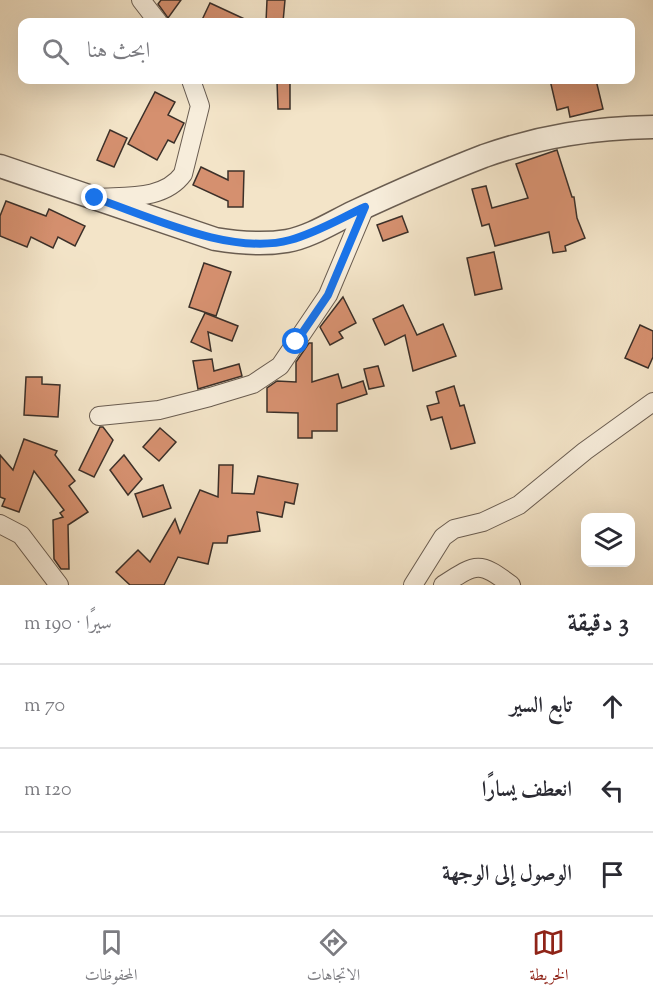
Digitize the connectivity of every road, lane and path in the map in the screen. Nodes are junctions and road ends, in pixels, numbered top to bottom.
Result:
1 (141, 0) edge
2 (155, 18) edge
3 (192, 84) edge
4 (653, 127) edge
5 (0, 165) edge
6 (95, 198) junction
7 (365, 207) junction
8 (653, 402) edge
9 (99, 416) dead end
10 (0, 524) edge
11 (59, 585) edge
12 (413, 585) edge
13 (443, 585) edge
14 (511, 585) edge

1 - 2 street
3 - 6 street
4 - 7 street
5 - 6 street
6 - 7 street
7 - 9 street
8 - 12 street
10 - 11 street
13 - 14 street

